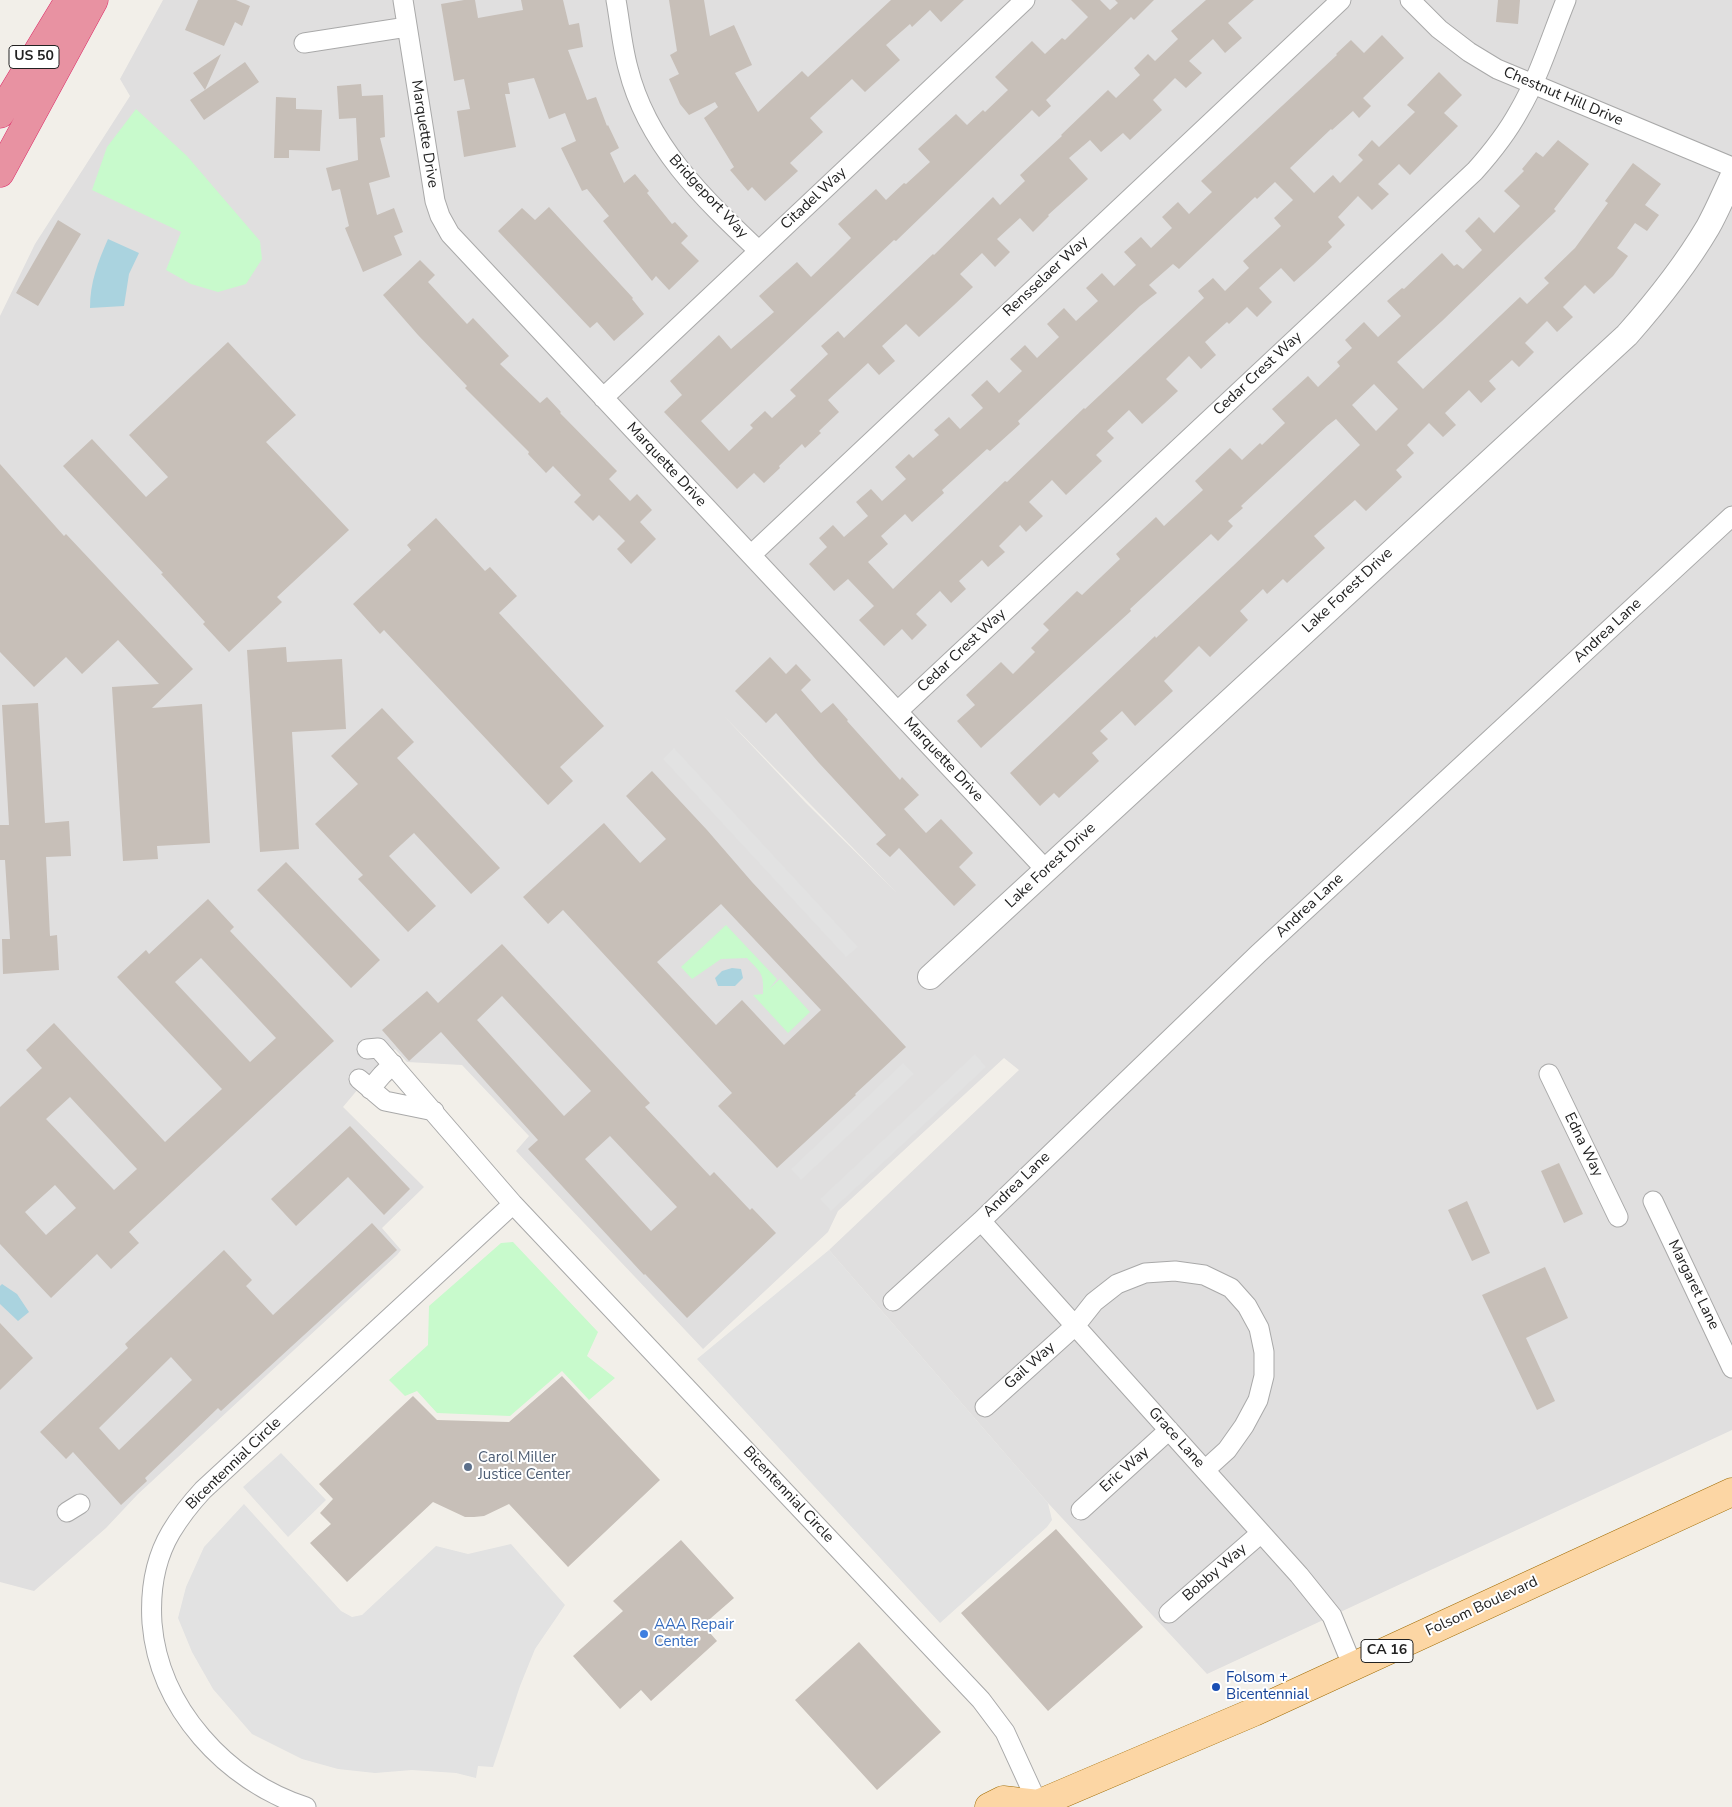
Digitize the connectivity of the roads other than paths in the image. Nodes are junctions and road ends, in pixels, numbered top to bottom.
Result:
1 (68, 0) edge
2 (94, 0) edge
3 (403, 0) edge
4 (616, 0) edge
5 (1025, 0) edge
6 (1341, 0) edge
7 (1410, 0) edge
8 (1566, 0) edge
9 (407, 27) junction
10 (304, 43) dead end
11 (1532, 85) junction
12 (0, 114) edge
13 (1732, 167) edge
14 (0, 173) edge
15 (1732, 178) edge
16 (758, 251) junction
17 (602, 398) junction
18 (1732, 516) edge
19 (751, 555) junction
20 (898, 711) junction
21 (1046, 870) junction
22 (930, 977) dead end
23 (368, 1049) dead end
24 (393, 1064) junction
25 (1549, 1074) dead end
26 (434, 1111) junction
27 (1653, 1201) dead end
28 (513, 1204) junction
29 (1618, 1217) dead end
30 (981, 1221) junction
31 (893, 1301) dead end
32 (1076, 1326) junction
33 (1732, 1368) edge
34 (985, 1407) dead end
35 (1170, 1430) junction
36 (1205, 1470) junction
37 (1732, 1492) edge
38 (1081, 1510) dead end
39 (1261, 1532) junction
40 (1169, 1613) dead end
41 (1353, 1667) junction
42 (1037, 1806) edge
43 (306, 1807) edge
44 (989, 1807) edge

1 - 12 highway, US 50
2 - 14 highway
3 - 9 street, Marquette Drive
4 - 16 street, Bridgeport Way
5 - 16 street, Citadel Way
6 - 19 street, Rensselaer Way
7 - 11 street, Chestnut Hill Drive
8 - 11 street, Cedar Crest Way
9 - 10 street
9 - 17 street, Marquette Drive
11 - 13 street, Chestnut Hill Drive
11 - 20 street, Cedar Crest Way
15 - 21 street, Lake Forest Drive
16 - 17 street, Citadel Way
17 - 19 street, Marquette Drive
18 - 30 street, Andrea Lane
19 - 20 street, Marquette Drive
20 - 21 street, Marquette Drive
21 - 22 street, Lake Forest Drive
23 - 24 street, Bicentennial Circle
24 - 26 street, Bicentennial Circle
24 - 26 street
25 - 29 street, Edna Way
26 - 28 street, Bicentennial Circle
27 - 33 street, Margaret Lane
28 - 42 street, Bicentennial Circle
28 - 43 street, Bicentennial Circle
30 - 31 street, Andrea Lane
30 - 32 street, Grace Lane
32 - 34 street, Gail Way
32 - 35 street, Grace Lane
32 - 36 street, Gail Way
35 - 36 street, Grace Lane
35 - 38 street, Eric Way
36 - 39 street, Grace Lane
37 - 41 main road, Folsom Boulevard / CA 16
39 - 40 street, Bobby Way
39 - 41 street, Grace Lane
41 - 42 main road, Folsom Boulevard / CA 16
42 - 44 main road, Folsom Boulevard / CA 16

